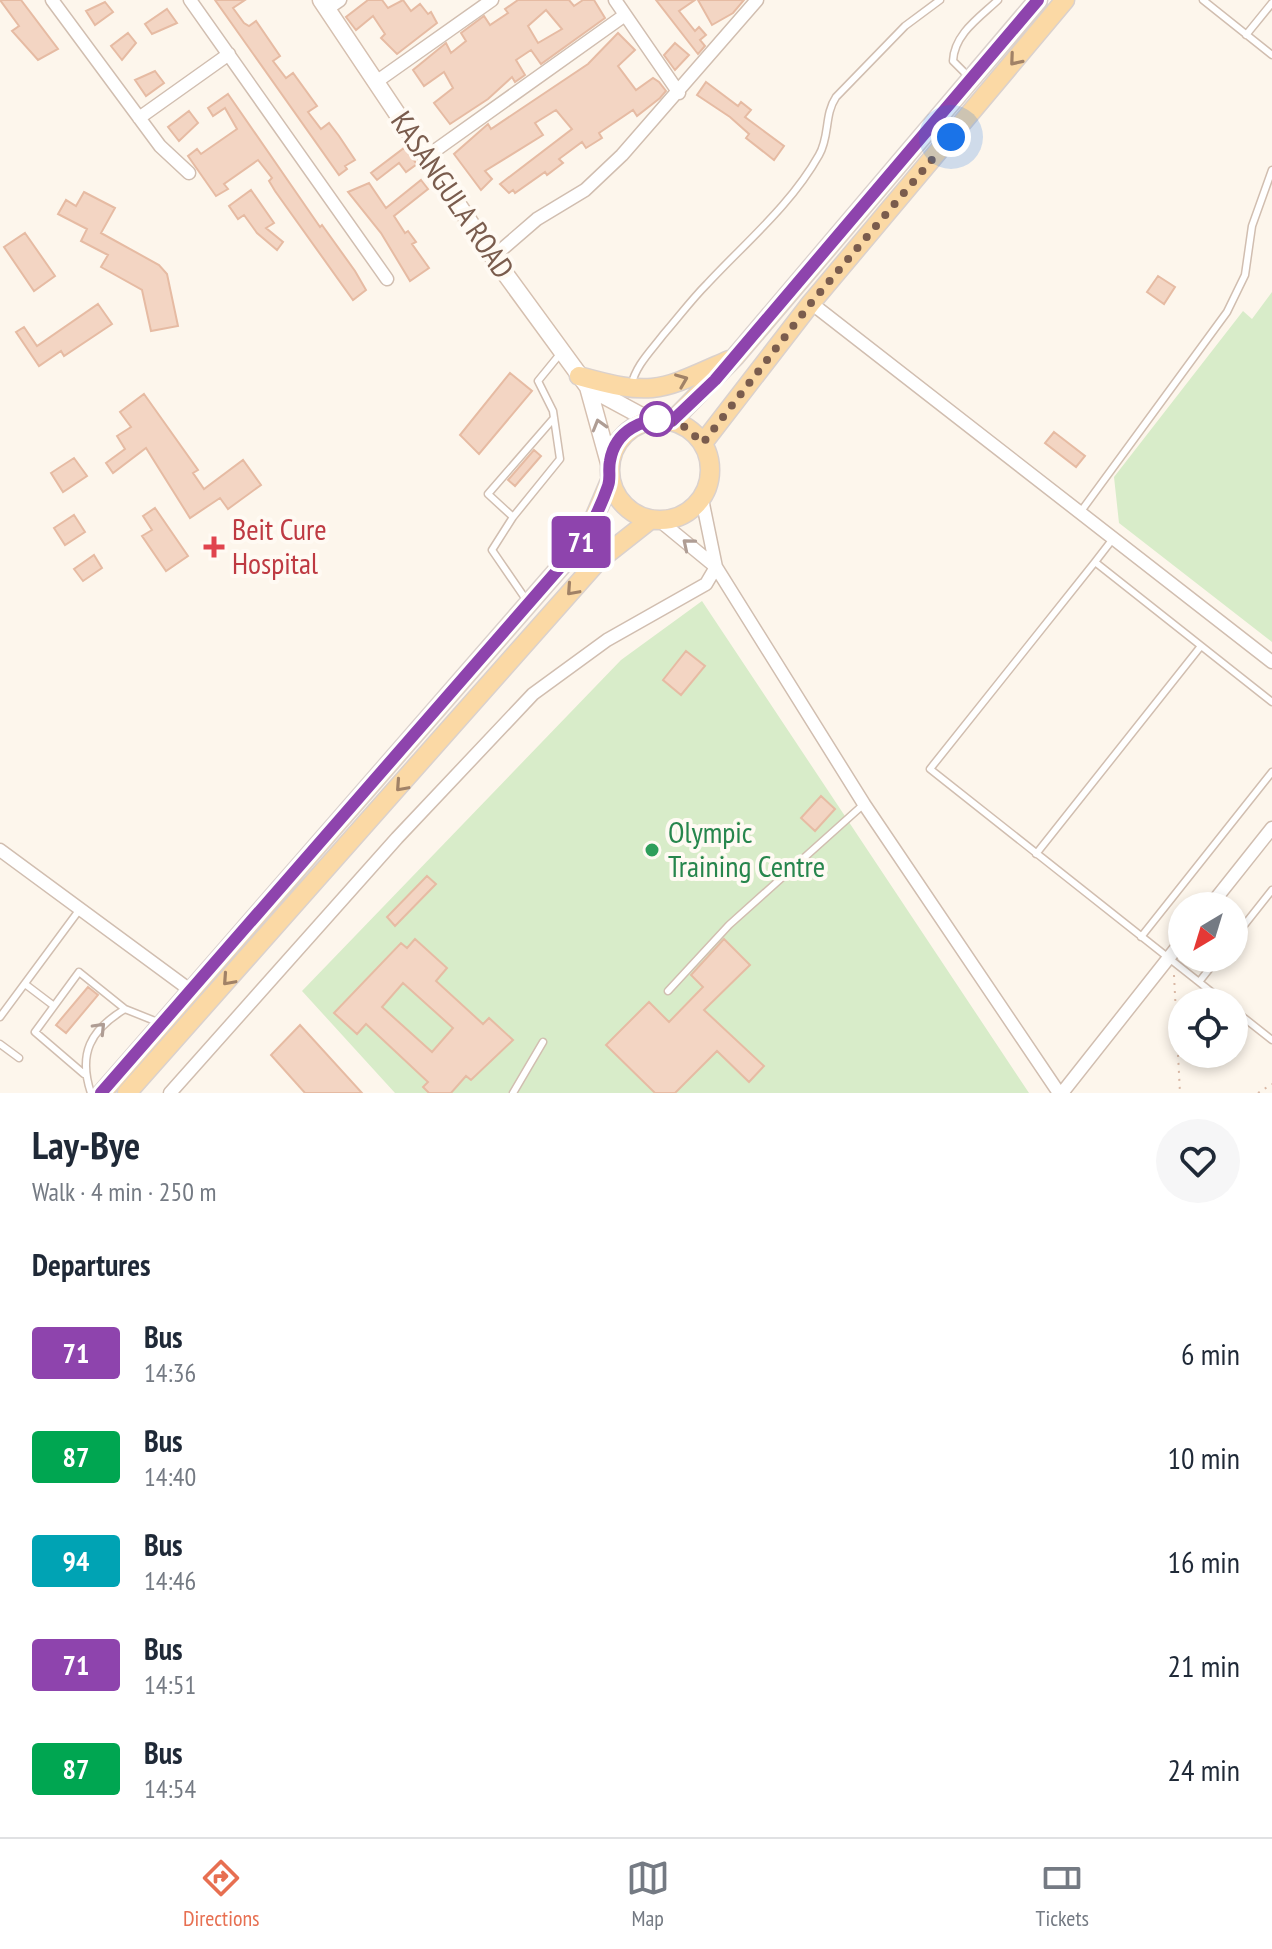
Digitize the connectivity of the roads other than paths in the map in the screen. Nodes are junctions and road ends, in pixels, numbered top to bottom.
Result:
1 (52, 0) edge
2 (190, 0) edge
3 (492, 0) edge
4 (615, 0) edge
5 (757, 0) edge
6 (940, 0) edge
7 (998, 0) edge
8 (1038, 0) edge
9 (1065, 0) edge
10 (1203, 0) edge
11 (329, 3) edge
12 (1272, 3) edge
13 (625, 15) junction
14 (1246, 35) junction
15 (229, 54) junction
16 (1272, 55) edge
17 (971, 78) junction
18 (376, 82) junction
19 (679, 93) junction
20 (139, 118) junction
21 (426, 157) junction
22 (1272, 170) edge
23 (189, 173) dead end
24 (493, 257) junction
25 (387, 279) dead end
26 (811, 303) junction
27 (562, 352) junction
28 (735, 357) junction
29 (584, 381) junction
30 (631, 390) junction
31 (554, 418) junction
32 (649, 420) junction
33 (672, 421) junction
34 (703, 443) junction
35 (610, 472) junction
36 (702, 499) junction
37 (1079, 514) junction
38 (513, 517) junction
39 (655, 520) junction
40 (1112, 540) junction
41 (1095, 562) junction
42 (716, 567) junction
43 (529, 604) junction
44 (1201, 646) junction
45 (1272, 662) edge
46 (1272, 702) edge
47 (1272, 772) edge
48 (864, 804) junction
49 (1272, 828) edge
50 (0, 850) edge
51 (1036, 854) junction
52 (1272, 890) edge
53 (1221, 892) edge
54 (80, 909) junction
55 (1248, 920) edge
56 (1141, 937) junction
57 (1168, 957) edge
58 (1168, 959) edge
59 (1186, 972) edge
60 (1207, 972) edge
61 (1199, 982) junction
62 (25, 984) junction
63 (1206, 988) edge
64 (190, 990) junction
65 (668, 991) dead end
66 (54, 1006) junction
67 (125, 1009) junction
68 (0, 1017) edge
69 (1248, 1021) edge
70 (161, 1024) junction
71 (1272, 1040) edge
72 (543, 1042) dead end
73 (0, 1044) edge
74 (19, 1058) dead end
75 (84, 1074) junction
76 (91, 1093) edge
77 (102, 1093) edge
78 (127, 1093) edge
79 (170, 1093) edge
80 (513, 1093) edge
81 (1060, 1093) edge

1 - 20 street
2 - 15 street
3 - 18 street
4 - 13 street
5 - 19 street
6 - 30 lane
7 - 17 lane
8 - 17 main road
9 -> 26 main road
10 - 14 lane
11 - 18 main road, KASANGULA ROAD
12 - 14 lane
13 - 19 street
13 - 21 street
14 - 16 lane
15 - 20 street
15 - 25 street
17 - 28 main road
18 - 21 main road, KASANGULA ROAD
19 - 24 street
20 - 23 street
21 - 24 main road, KASANGULA ROAD
22 - 37 lane
24 - 27 main road, KASANGULA ROAD
26 - 34 main road
26 - 37 street
27 - 29 main road, KASANGULA ROAD
27 - 31 lane
30 -> 28 main road
28 - 33 main road
29 - 30 main road
29 - 32 main road, KASANGULA ROAD
35 -> 29 main road, KASANGULA ROAD
31 - 38 lane
31 - 38 lane
32 - 33 main road
32 - 35 main road
33 - 34 main road
34 - 36 main road
35 - 39 main road
35 - 43 main road
36 - 39 main road
36 - 42 street
37 - 40 street
38 - 43 lane
42 -> 39 street
39 -> 78 main road
40 - 41 lane
40 - 45 street
41 - 44 lane
41 - 51 lane
42 - 48 street
42 - 79 street
43 - 64 main road
44 - 46 lane
44 - 51 lane
47 - 56 lane
48 - 65 lane
48 - 81 street
49 - 53 street
50 - 54 street
51 - 56 lane
52 - 55 lane
54 - 62 lane
54 - 64 street
56 - 57 lane
58 - 81 street
59 - 61 lane
60 - 61 lane
61 - 63 lane
62 - 66 lane
62 - 68 lane
64 - 70 main road
66 - 67 lane
66 - 75 lane
67 - 70 lane
75 -> 67 lane
69 - 71 lane
70 - 77 main road
72 - 80 lane
73 - 74 lane
75 - 76 lane

